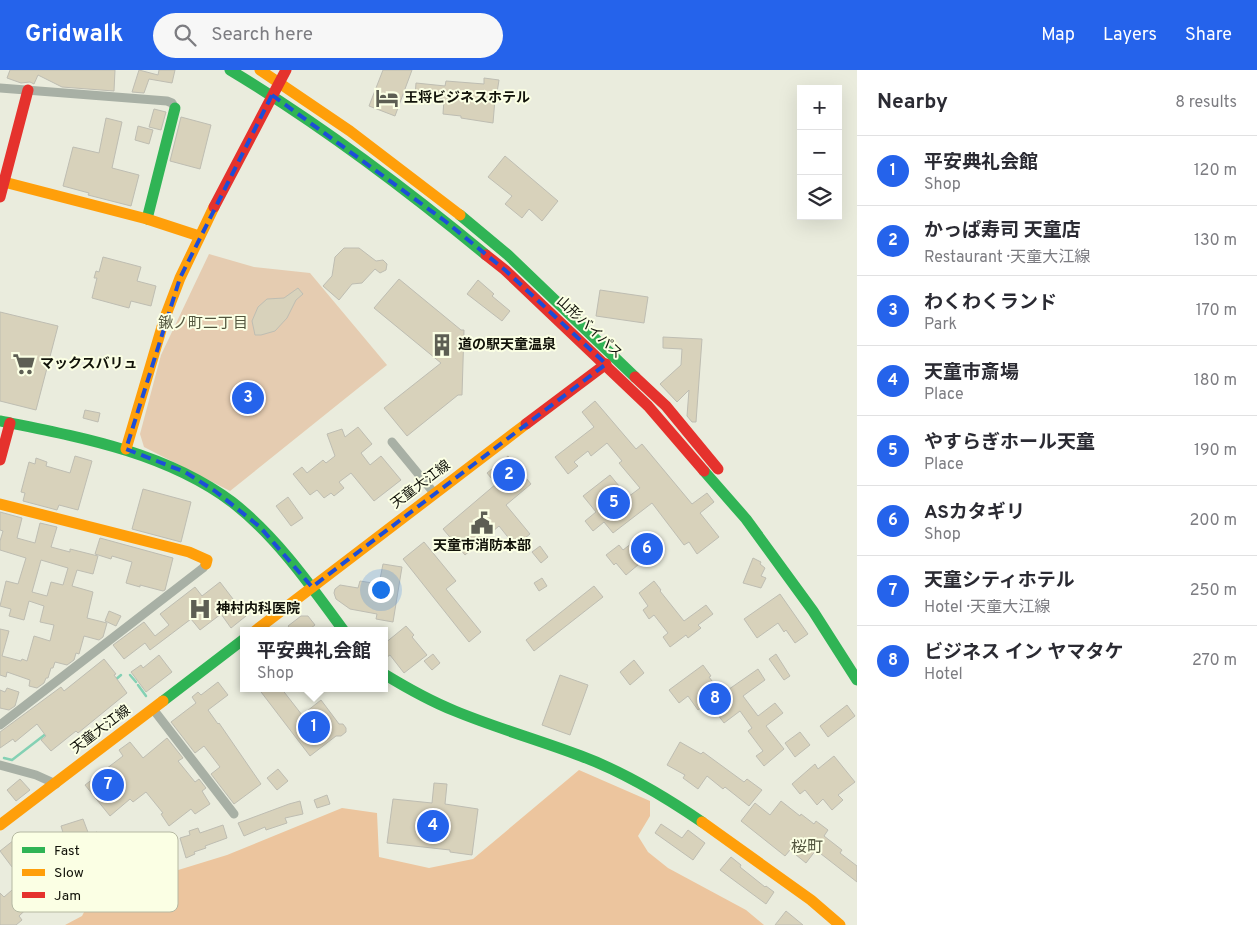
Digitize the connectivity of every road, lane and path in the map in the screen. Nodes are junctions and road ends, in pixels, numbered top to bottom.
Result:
1 (230, 70) edge
2 (260, 70) edge
3 (286, 70) edge
4 (280, 83) junction
5 (0, 88) edge
6 (28, 90) junction
7 (272, 95) junction
8 (175, 108) joint
9 (4, 182) junction
10 (0, 197) edge
11 (148, 219) junction
12 (199, 236) junction
13 (606, 364) junction
14 (5, 422) edge
15 (392, 442) dead end
16 (126, 449) junction
17 (0, 460) edge
18 (434, 493) junction
19 (0, 504) edge
20 (206, 564) joint
21 (312, 587) junction
22 (260, 627) edge
23 (341, 627) edge
24 (240, 642) edge
25 (857, 662) edge
26 (388, 676) edge
27 (857, 680) edge
28 (153, 709) junction
29 (0, 725) edge
30 (0, 765) edge
31 (56, 784) junction
32 (234, 814) dead end
33 (0, 825) edge
34 (840, 925) edge

1 - 7 main road, 山形バイパス
2 - 4 main road, 山形バイパス
3 - 4 main road
4 - 7 main road
4 - 25 main road, 山形バイパス
5 - 6 street
6 - 8 street
6 - 9 main road
7 - 12 main road
7 - 13 main road, 山形バイパス
8 - 11 main road
9 - 10 main road
9 - 11 main road
11 - 12 main road
12 - 16 main road
13 - 18 main road, 天童大江線
13 - 27 main road, 山形バイパス
14 - 16 main road
14 - 17 main road
15 - 18 street
16 - 21 main road
18 - 21 main road, 天童大江線
19 - 20 main road
20 - 29 street
21 - 22 main road, 天童大江線
21 - 23 main road
24 - 28 main road, 天童大江線
26 - 34 main road
28 - 31 main road, 天童大江線
28 - 32 street
30 - 31 street
31 - 33 main road, 天童大江線

